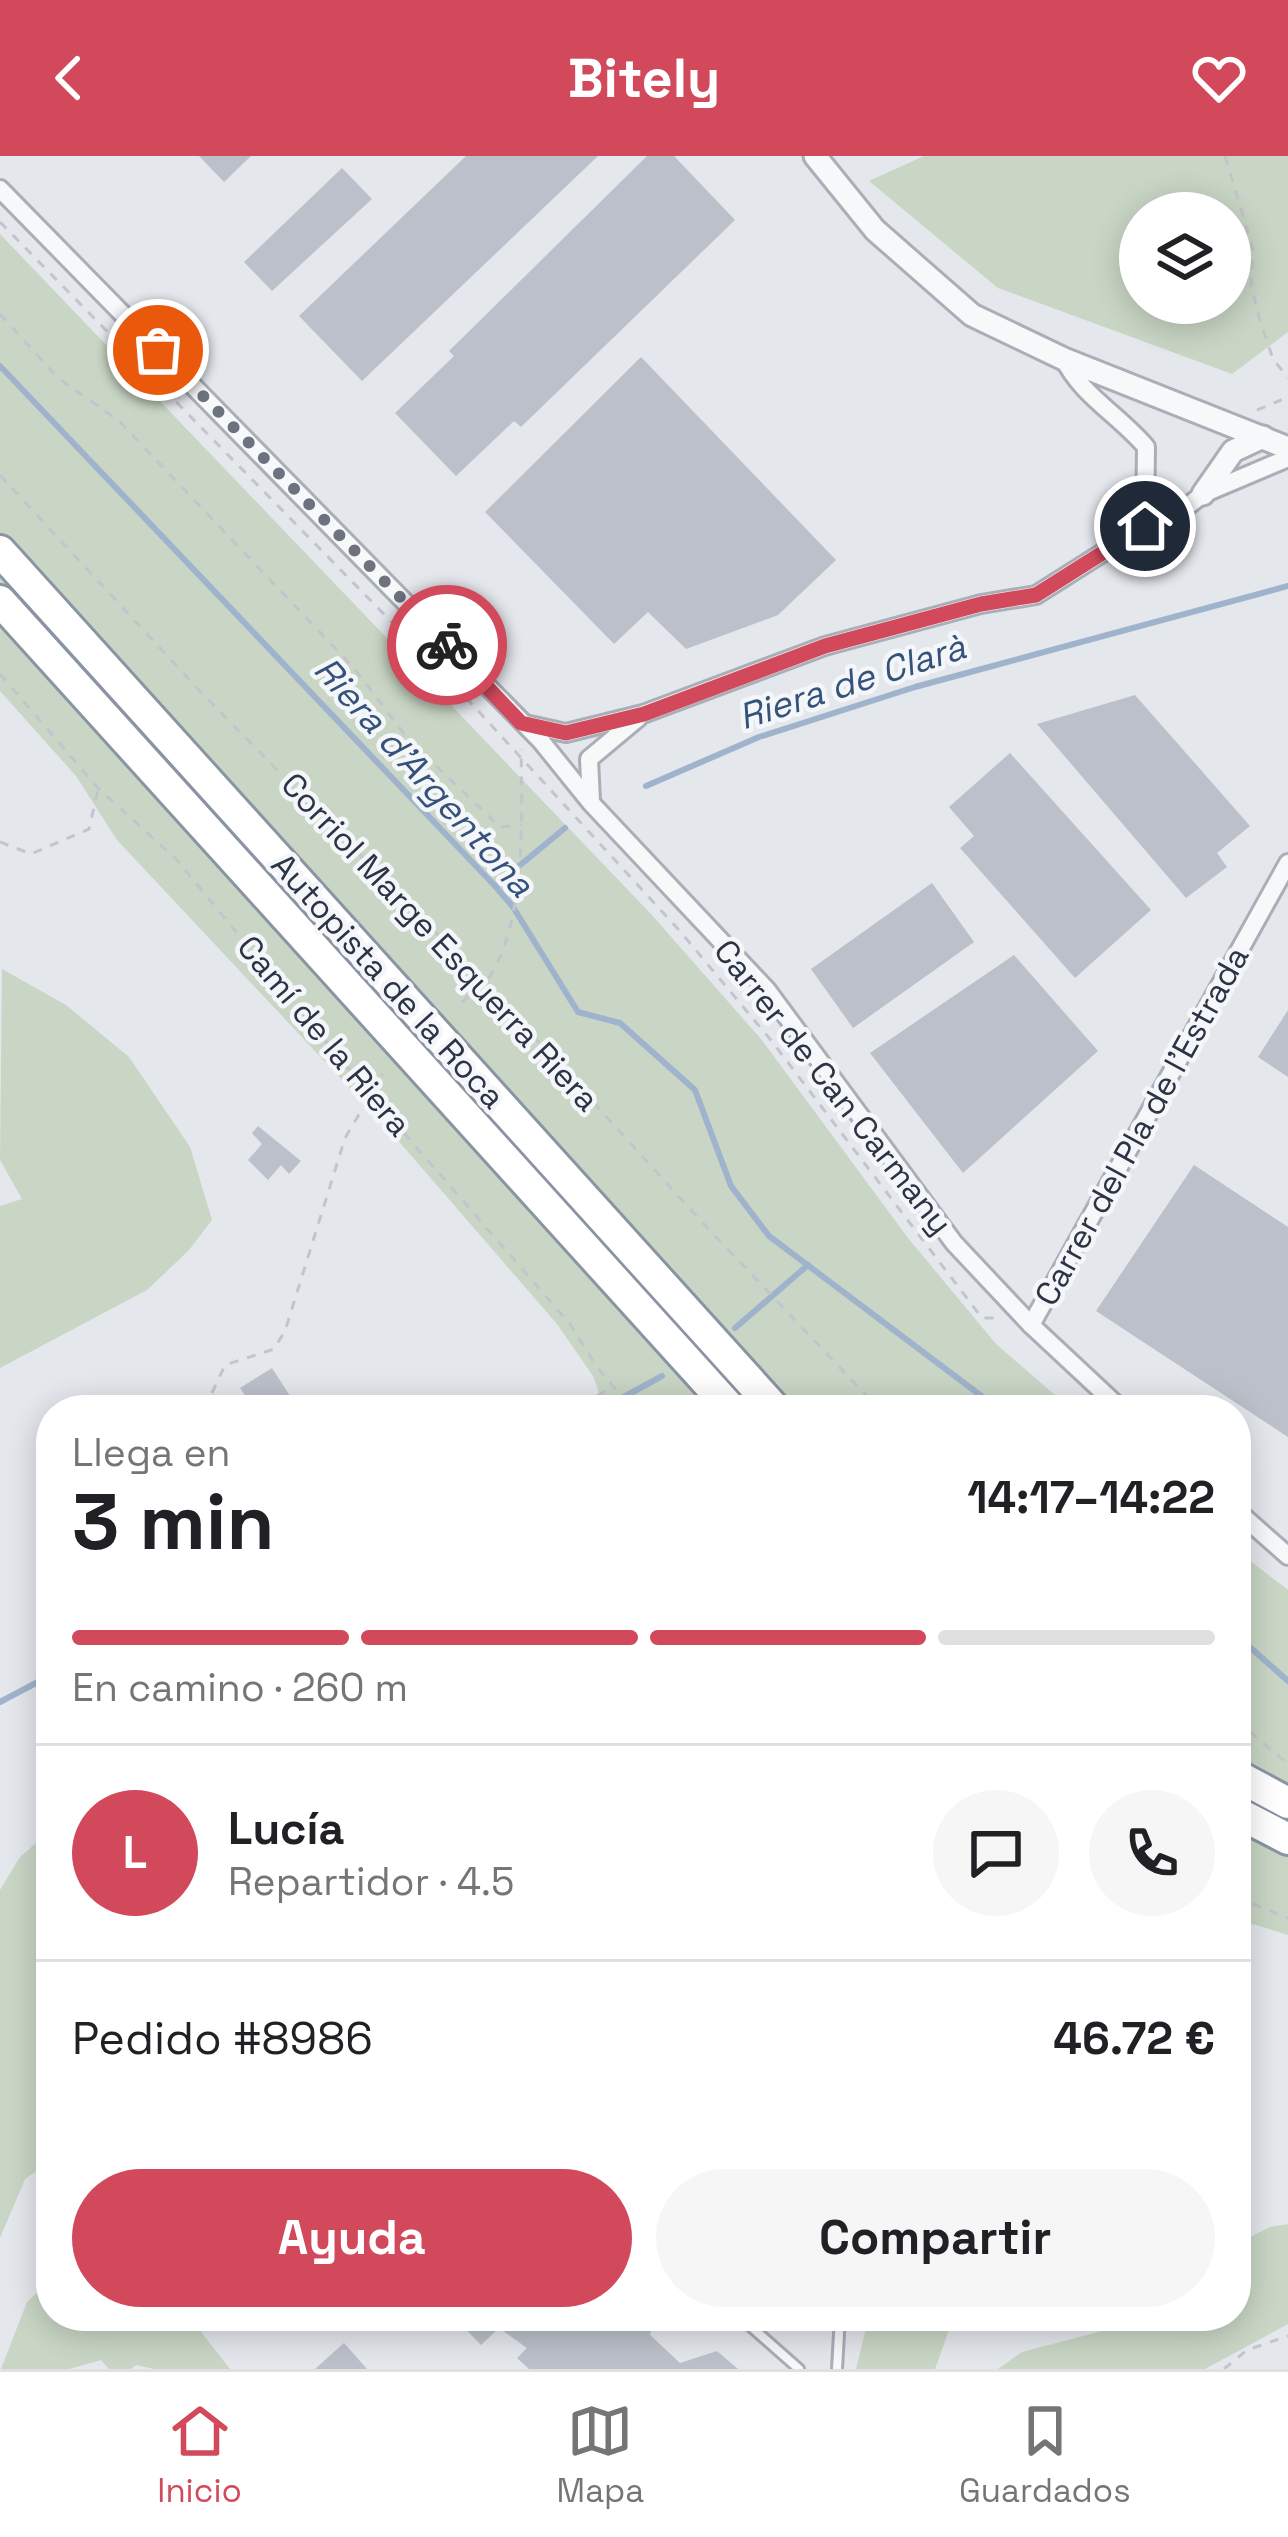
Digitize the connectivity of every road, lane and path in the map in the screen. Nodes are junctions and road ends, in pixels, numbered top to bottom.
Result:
1 (815, 156) edge
2 (1225, 156) edge
3 (0, 189) edge
4 (0, 222) edge
5 (0, 314) edge
6 (1064, 359) junction
7 (1288, 378) edge
8 (1288, 397) edge
9 (1232, 424) junction
10 (1263, 437) junction
11 (1288, 448) edge
12 (1288, 458) edge
13 (0, 475) edge
14 (1203, 494) junction
15 (1145, 526) junction
16 (0, 551) edge
17 (0, 601) edge
18 (0, 674) edge
19 (644, 714) junction
20 (521, 723) junction
21 (98, 788) junction
22 (592, 803) junction
23 (522, 825) junction
24 (0, 842) edge
25 (1288, 863) edge
26 (485, 983) junction
27 (463, 1002) dead end
28 (383, 1074) dead end
29 (369, 1092) junction
30 (1003, 1318) dead end
31 (1031, 1325) junction
32 (614, 1388) junction
33 (211, 1395) edge
34 (598, 1395) edge
35 (620, 1395) edge
36 (718, 1395) edge
37 (762, 1395) edge
38 (866, 1395) edge
39 (1107, 1395) edge
40 (1251, 1523) edge
41 (1288, 1556) edge
42 (1251, 1733) edge
43 (1288, 1764) edge
44 (1251, 1782) edge
45 (1288, 1803) edge
46 (1251, 1820) edge
47 (1288, 1839) edge
48 (1251, 1903) edge
49 (1288, 1918) edge
50 (756, 2331) edge
51 (839, 2331) edge
52 (1288, 2336) edge
53 (799, 2369) edge
54 (836, 2369) edge
55 (1224, 2369) edge

1 - 6 street
2 - 7 path
3 - 20 street, Carrer de Can Carmany
4 - 30 path
5 - 23 path
6 - 9 street
6 - 15 street
8 - 9 path
9 - 10 street
10 - 11 street
10 - 14 street
12 - 14 street
13 - 26 path, Corriol Marge Esquerra Riera
14 - 15 street
15 - 19 street
16 - 37 highway, Autopista de la Roca
17 - 36 highway, Autopista de la Roca
18 - 21 path, Camí de la Riera
19 - 20 street
19 - 22 street
20 - 22 street, Carrer de Can Carmany
20 - 23 path
21 - 24 path
21 - 29 path, Camí de la Riera
22 - 31 street, Carrer de Can Carmany
23 - 26 path
25 - 31 street, Carrer del Pla de l'Estrada
26 - 27 path
26 - 38 path, Corriol Marge Esquerra Riera
28 - 29 path
29 - 32 path, Camí de la Riera
29 - 33 path
31 - 39 street, Carrer de Can Carmany
32 - 34 path
32 - 35 path, Camí de la Riera
40 - 41 street
42 - 43 path
44 - 45 highway
46 - 47 highway
48 - 49 path
50 - 53 lane
51 - 54 lane
52 - 55 path

